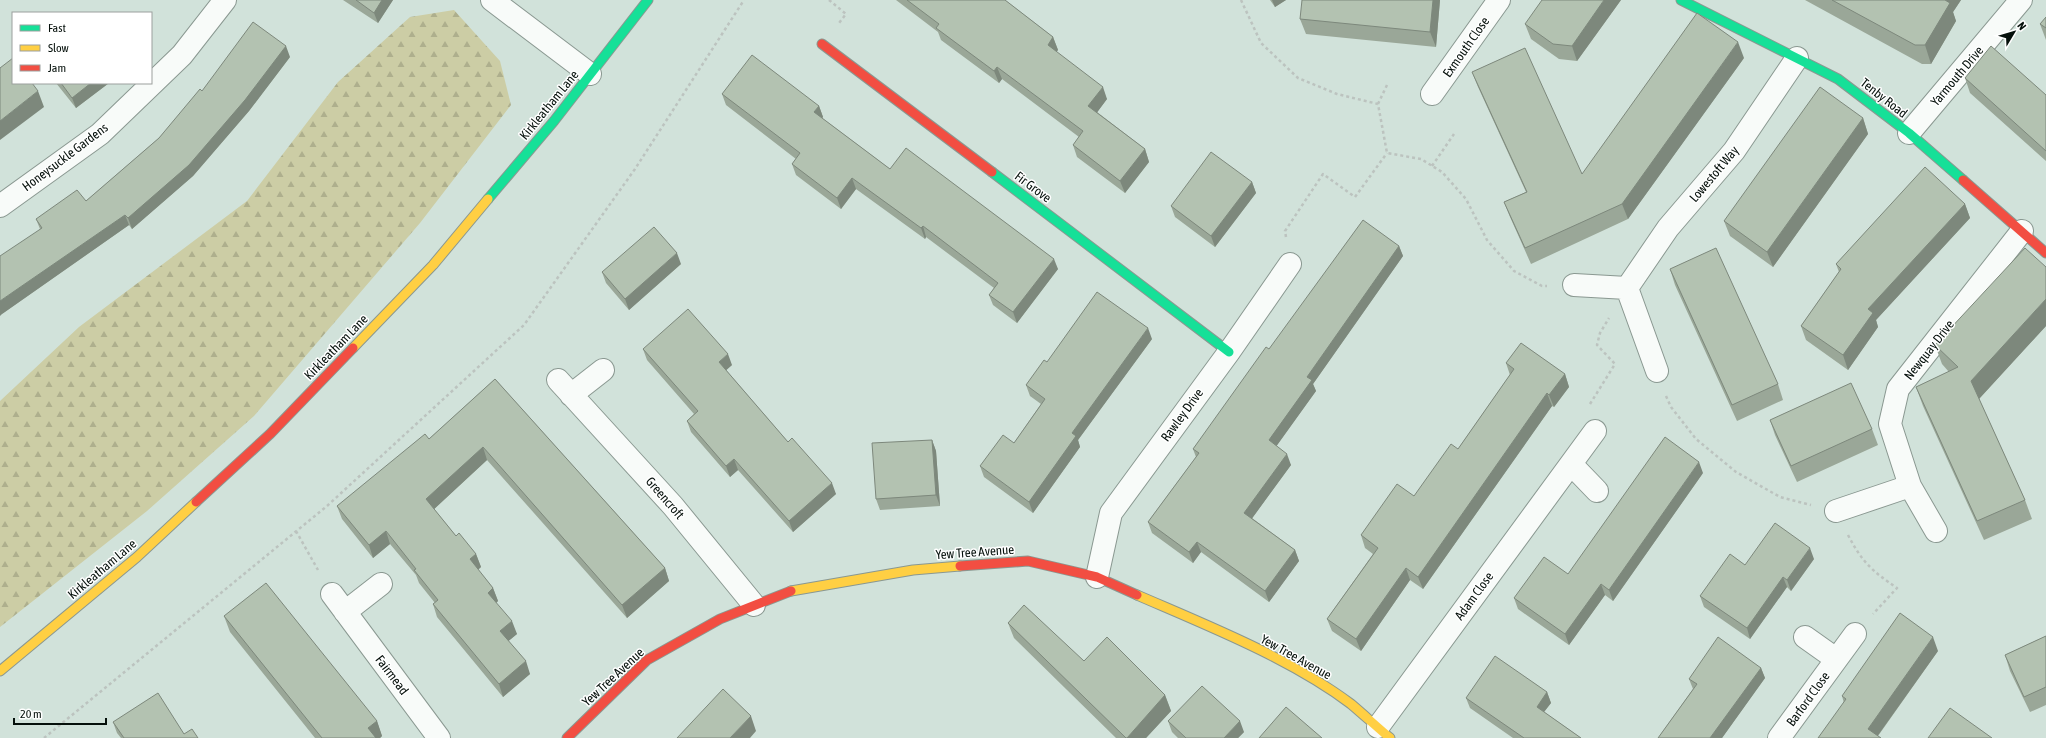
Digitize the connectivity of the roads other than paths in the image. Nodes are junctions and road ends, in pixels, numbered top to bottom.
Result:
1 (492, 0) edge
2 (648, 0) edge
3 (1499, 0) edge
4 (1681, 0) edge
5 (2021, 0) edge
6 (222, 1) edge
7 (822, 44) dead end
8 (1797, 58) junction
9 (590, 74) junction
10 (1432, 94) dead end
11 (1909, 133) junction
12 (0, 206) edge
13 (2022, 231) junction
14 (2046, 253) edge
15 (1290, 264) road end
16 (1574, 285) road end
17 (1628, 288) junction
18 (1229, 352) junction
19 (603, 370) dead end
20 (1657, 371) road end
21 (1595, 431) road end
22 (1570, 464) junction
23 (1910, 486) junction
24 (1597, 491) dead end
25 (1836, 511) road end
26 (1936, 531) dead end
27 (1097, 577) junction
28 (381, 584) dead end
29 (332, 594) road end
30 (754, 605) junction
31 (345, 612) junction
32 (1855, 634) road end
33 (1804, 637) dead end
34 (1836, 659) junction
35 (0, 671) edge
36 (1384, 733) edge
37 (439, 738) edge
38 (567, 738) edge
39 (1779, 738) edge

1 - 9 street
2 - 9 street, Kirkleatham Lane
3 - 10 street, Exmouth Close
4 - 8 street, Tenby Road
5 - 11 street, Yarmouth Drive
6 - 12 street, Honeysuckle Gardens
7 - 18 street, Fir Grove
8 - 11 street, Tenby Road
8 - 17 street, Lowestoft Way
9 - 35 street, Kirkleatham Lane
11 - 13 street, Tenby Road
13 - 14 street, Tenby Road
13 - 23 street, Newquay Drive
15 - 18 street, Rawley Drive
16 - 17 street
17 - 20 street
18 - 27 street, Rawley Drive
19 - 30 street, Greencroft
21 - 22 street, Adam Close
22 - 24 street
22 - 36 street, Adam Close
23 - 25 street
23 - 26 street, Newquay Drive
27 - 30 street, Yew Tree Avenue
27 - 36 street, Yew Tree Avenue
28 - 31 street
29 - 31 street, Fairmead
30 - 38 street, Yew Tree Avenue
31 - 37 street, Fairmead
32 - 34 street, Barford Close
33 - 34 street, Barford Close
34 - 39 street, Barford Close

